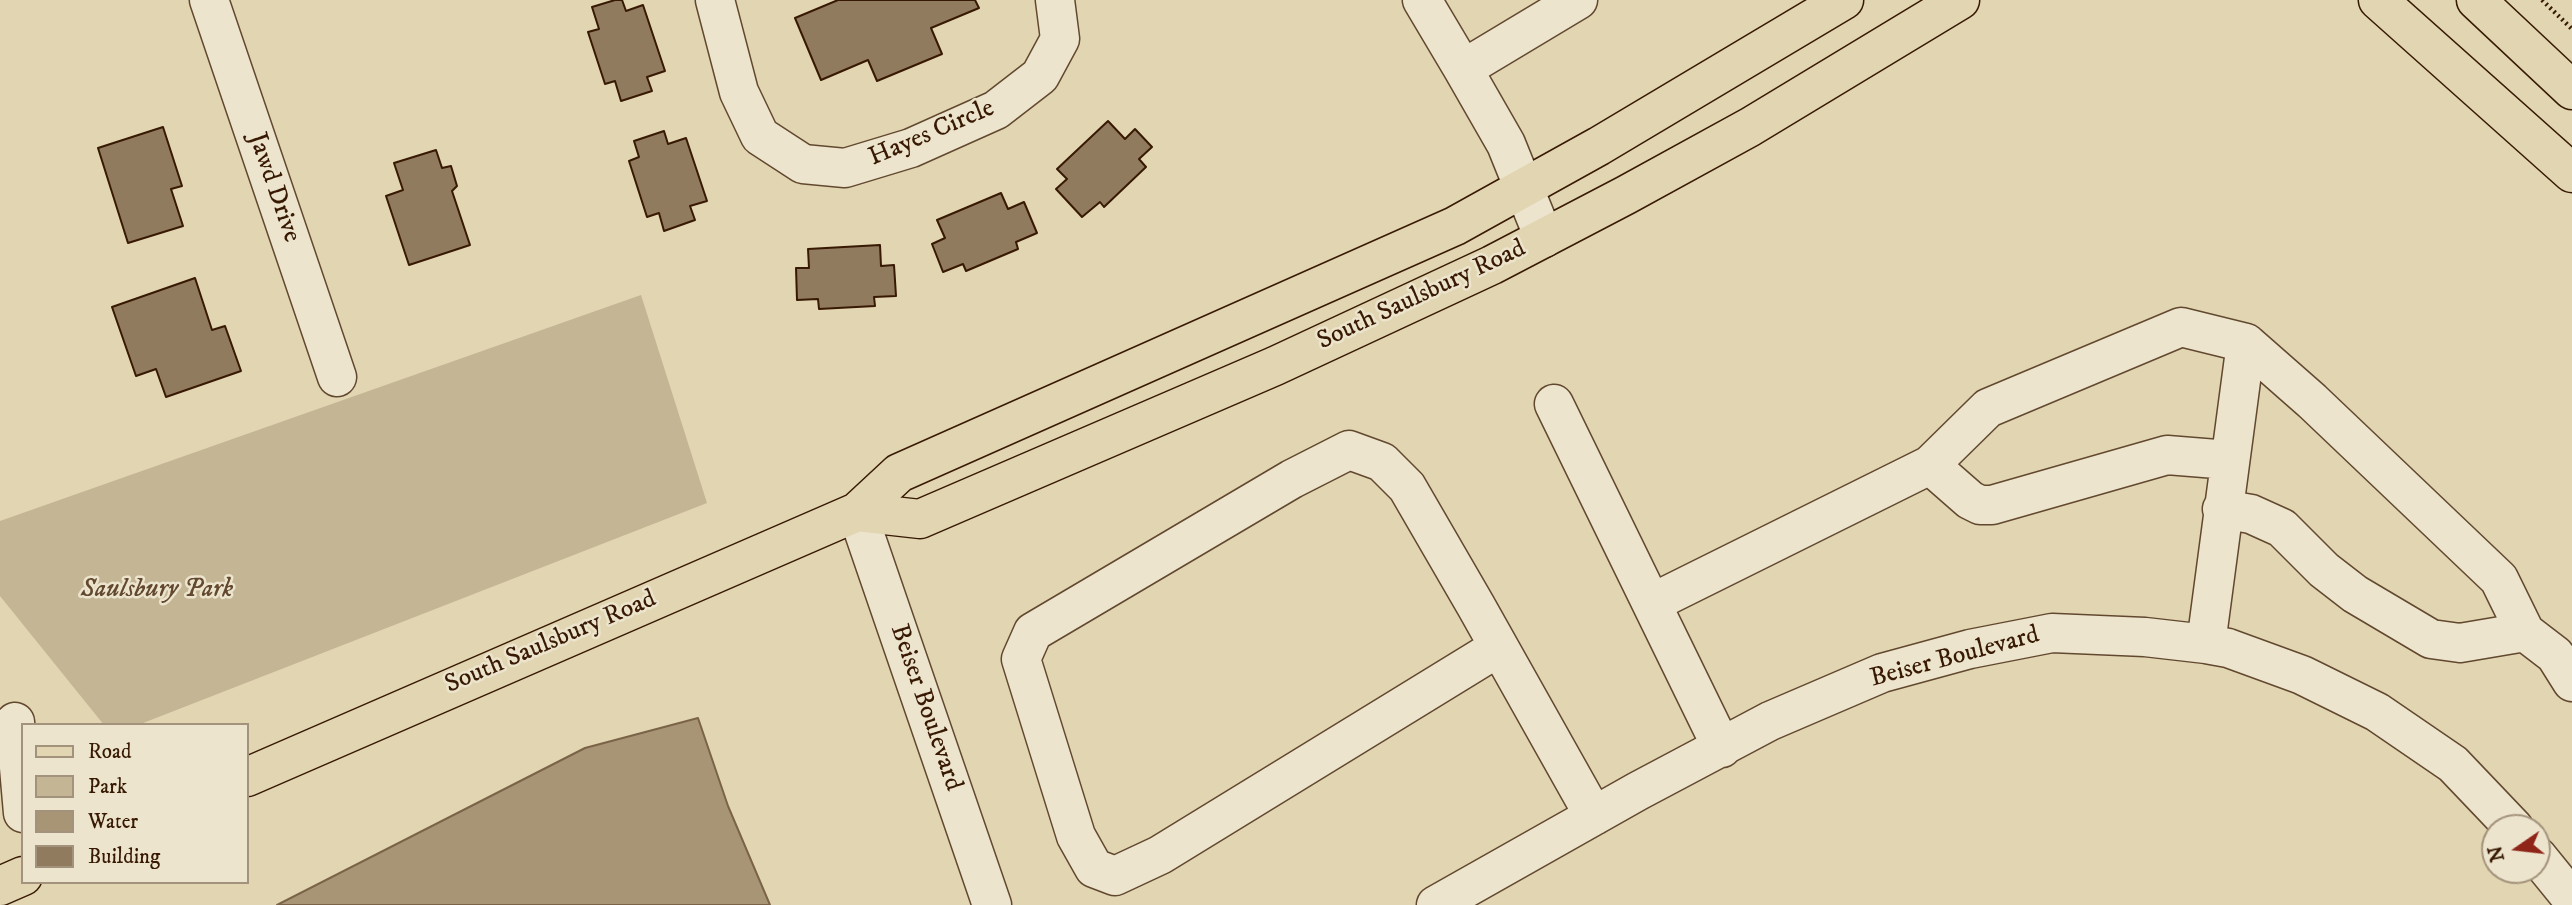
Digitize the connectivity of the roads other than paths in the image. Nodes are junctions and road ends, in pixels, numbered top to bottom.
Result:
1 (209, 0) edge
2 (715, 0) edge
3 (1055, 0) edge
4 (1422, 0) edge
5 (1578, 0) edge
6 (1844, 0) edge
7 (1960, 0) edge
8 (2378, 0) edge
9 (2476, 0) edge
10 (1463, 69) junction
11 (2572, 90) edge
12 (2572, 173) edge
13 (1523, 188) junction
14 (1544, 238) junction
15 (2246, 343) junction
16 (337, 377) dead end
17 (1554, 404) dead end
18 (2229, 460) junction
19 (1930, 465) junction
20 (2222, 509) junction
21 (857, 512) junction
22 (1651, 603) junction
23 (2525, 632) junction
24 (2206, 644) junction
25 (1499, 648) junction
26 (2572, 682) edge
27 (13, 718) edge
28 (1722, 748) junction
29 (248, 777) edge
30 (21, 794) edge
31 (2501, 814) edge
32 (1594, 816) junction
33 (2551, 873) edge
34 (21, 877) edge
35 (0, 886) edge
36 (2572, 899) edge
37 (992, 905) edge
38 (1436, 905) edge

1 - 16 street, Jawd Drive
2 - 3 street, Hayes Circle
4 - 10 street
5 - 10 street
6 - 13 main road, South Saulsbury Road
7 - 14 main road, South Saulsbury Road
8 - 12 main road
9 - 11 main road
10 - 13 street
13 - 14 street
13 - 21 main road, South Saulsbury Road
14 - 21 main road, South Saulsbury Road
15 - 18 street
15 - 19 street
15 - 23 street
17 - 22 street
18 - 19 street
18 - 20 street
19 - 22 street
20 - 23 street
20 - 24 street
21 - 29 main road, South Saulsbury Road
21 - 37 street, Beiser Boulevard
22 - 28 street
23 - 26 street
24 - 28 street, Beiser Boulevard
24 - 31 street, Beiser Boulevard
25 - 25 street
25 - 32 street
27 - 30 street
28 - 32 street, Beiser Boulevard
32 - 38 street, Beiser Boulevard
33 - 36 street
34 - 35 main road

